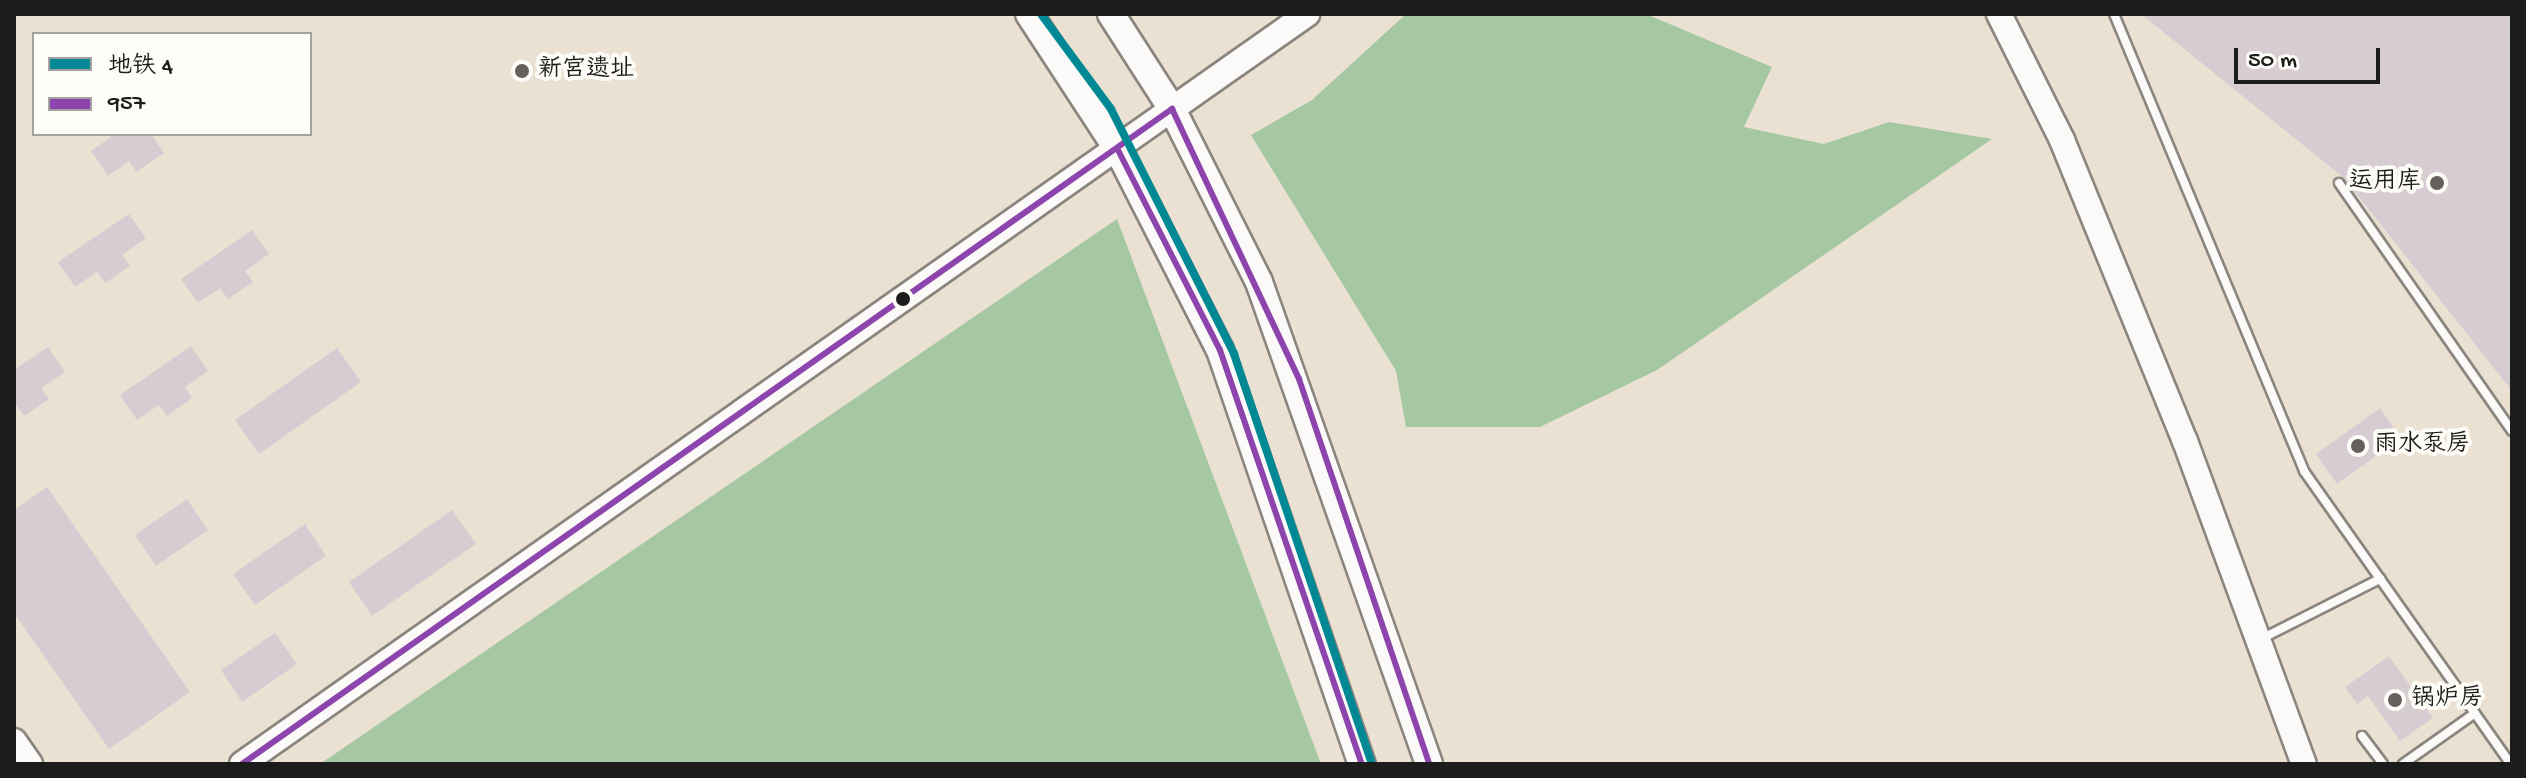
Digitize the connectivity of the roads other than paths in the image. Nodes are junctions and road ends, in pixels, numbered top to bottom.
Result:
1 (1029, 14) edge
2 (1111, 14) edge
3 (1307, 14) edge
4 (1999, 14) edge
5 (2114, 14) edge
6 (1172, 109) junction
7 (1118, 150) junction
8 (2339, 183) dead end
9 (2512, 431) edge
10 (2380, 579) junction
11 (2259, 640) junction
12 (2475, 713) junction
13 (2362, 736) dead end
14 (14, 741) edge
15 (30, 764) edge
16 (242, 764) edge
17 (1362, 764) edge
18 (1429, 764) edge
19 (2304, 764) edge
20 (2383, 764) edge
21 (2403, 764) edge
22 (2511, 764) edge

1 - 7 main road
2 - 6 main road
3 - 6 street
4 - 11 street
5 - 10 lane
6 - 7 street
6 - 18 main road
7 - 16 street
7 - 17 main road
8 - 9 lane
10 - 11 lane
10 - 12 lane
11 - 19 street
12 - 21 lane
12 - 22 lane
13 - 20 lane
14 - 15 street

